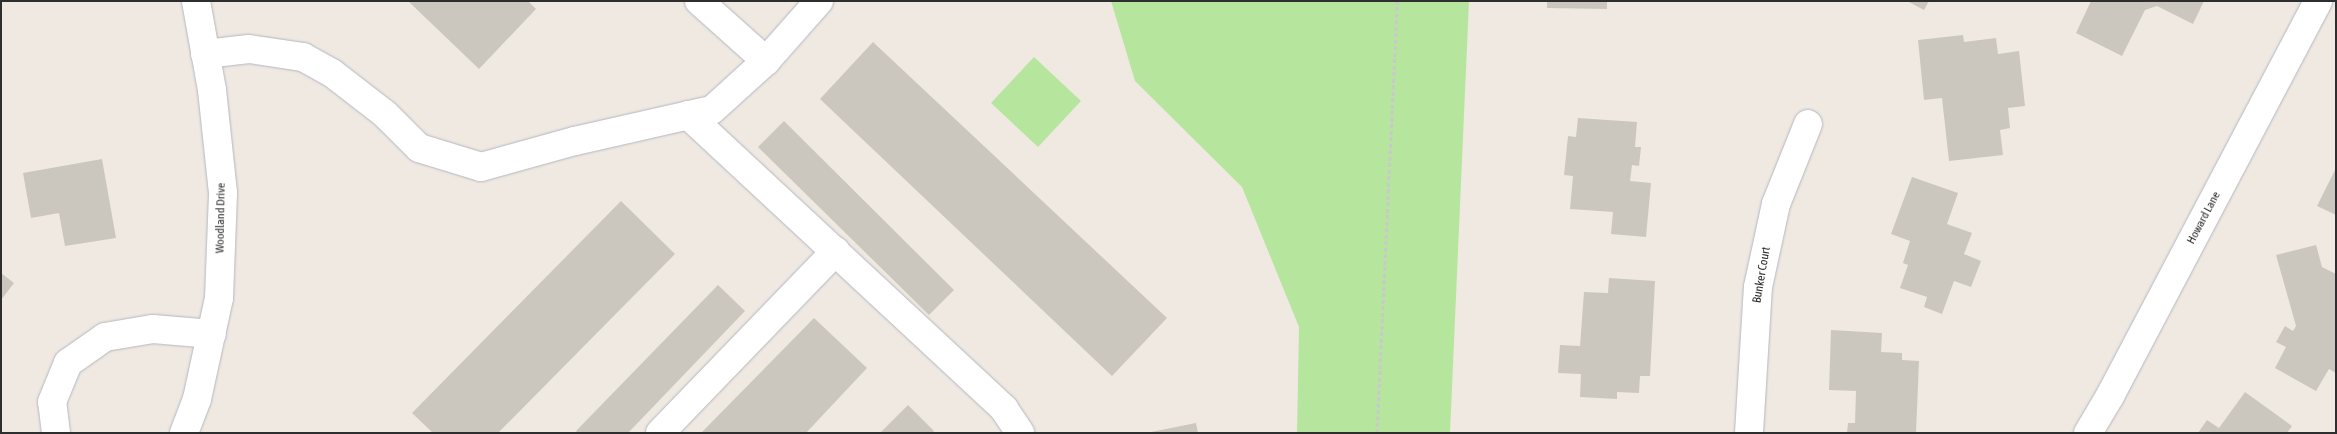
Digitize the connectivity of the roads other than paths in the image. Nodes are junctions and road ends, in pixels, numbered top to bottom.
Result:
1 (196, 1) edge
2 (699, 1) edge
3 (820, 1) edge
4 (2318, 1) edge
5 (206, 54) junction
6 (766, 61) junction
7 (688, 115) junction
8 (1808, 124) dead end
9 (836, 252) junction
10 (212, 334) junction
11 (56, 433) edge
12 (184, 433) edge
13 (660, 433) edge
14 (1020, 433) edge
15 (1748, 433) edge
16 (2088, 433) edge

1 - 5 street, Woodland Drive
2 - 6 street
3 - 6 street
4 - 16 street, Howard Lane
5 - 7 street
5 - 10 street, Woodland Drive
6 - 7 street
7 - 9 street
8 - 15 street, Bunker Court
9 - 13 street
9 - 14 street
10 - 11 street
10 - 12 street, Woodland Drive

